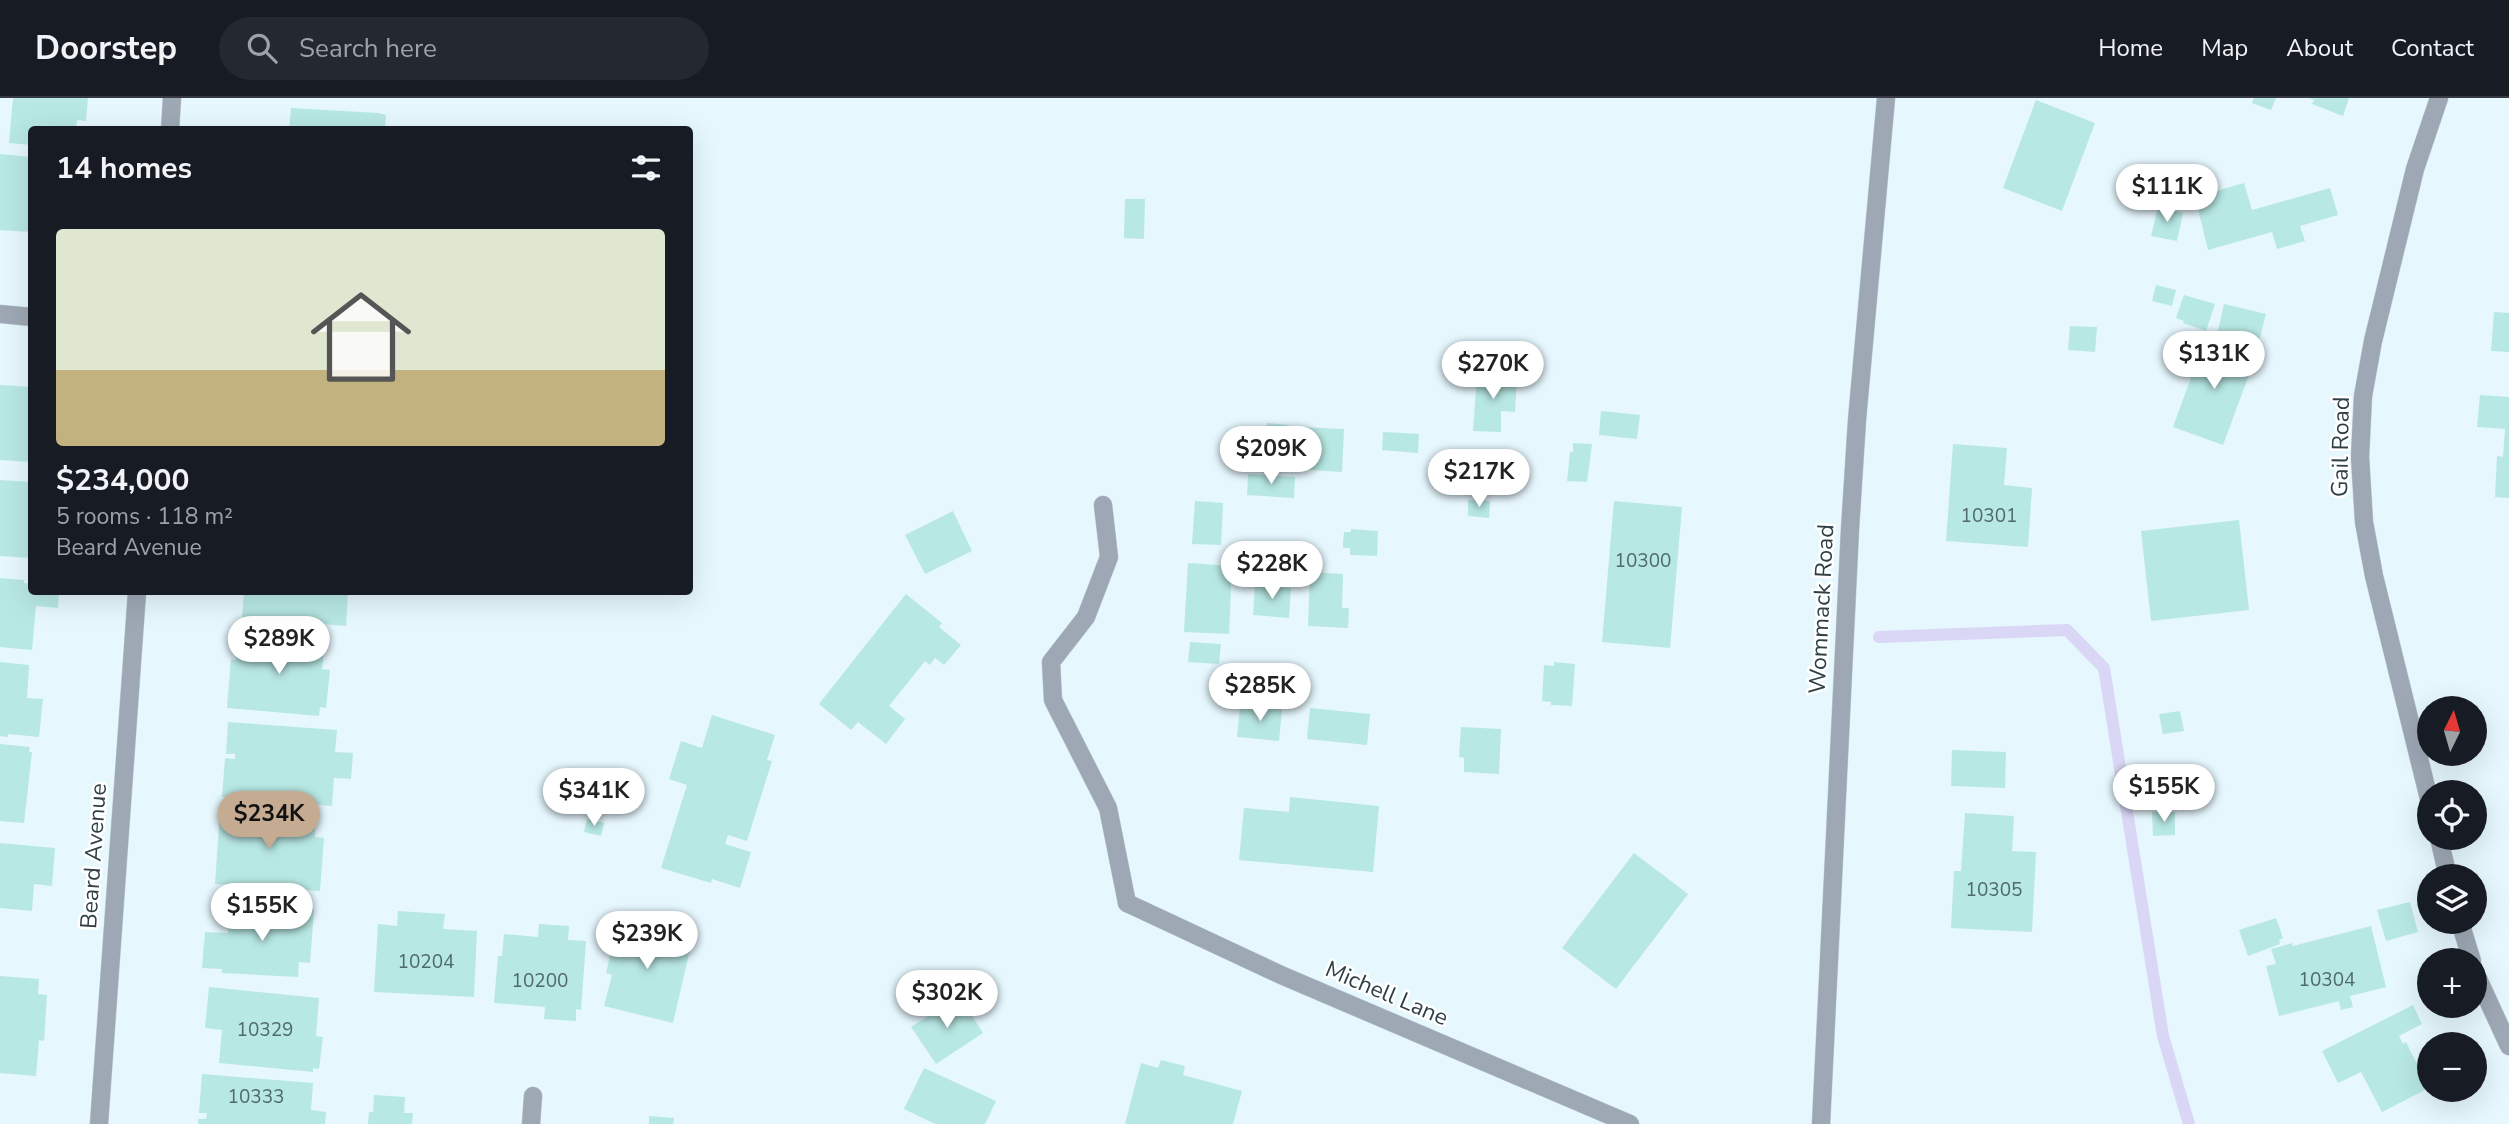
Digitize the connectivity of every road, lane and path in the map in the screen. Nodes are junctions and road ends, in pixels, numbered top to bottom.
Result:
1 (172, 98) edge
2 (1886, 98) edge
3 (2439, 98) edge
4 (170, 126) edge
5 (0, 314) edge
6 (28, 317) edge
7 (1103, 505) dead end
8 (137, 595) edge
9 (2424, 780) edge
10 (2487, 998) edge
11 (2509, 1046) edge
12 (533, 1096) dead end
13 (99, 1124) edge
14 (531, 1124) edge
15 (1630, 1124) edge
16 (1821, 1124) edge

1 - 4 street
2 - 16 street, Wommack Road
3 - 9 street, Gail Road
5 - 6 street
7 - 15 street, Michell Lane
8 - 13 street, Beard Avenue
10 - 11 street
12 - 14 street

